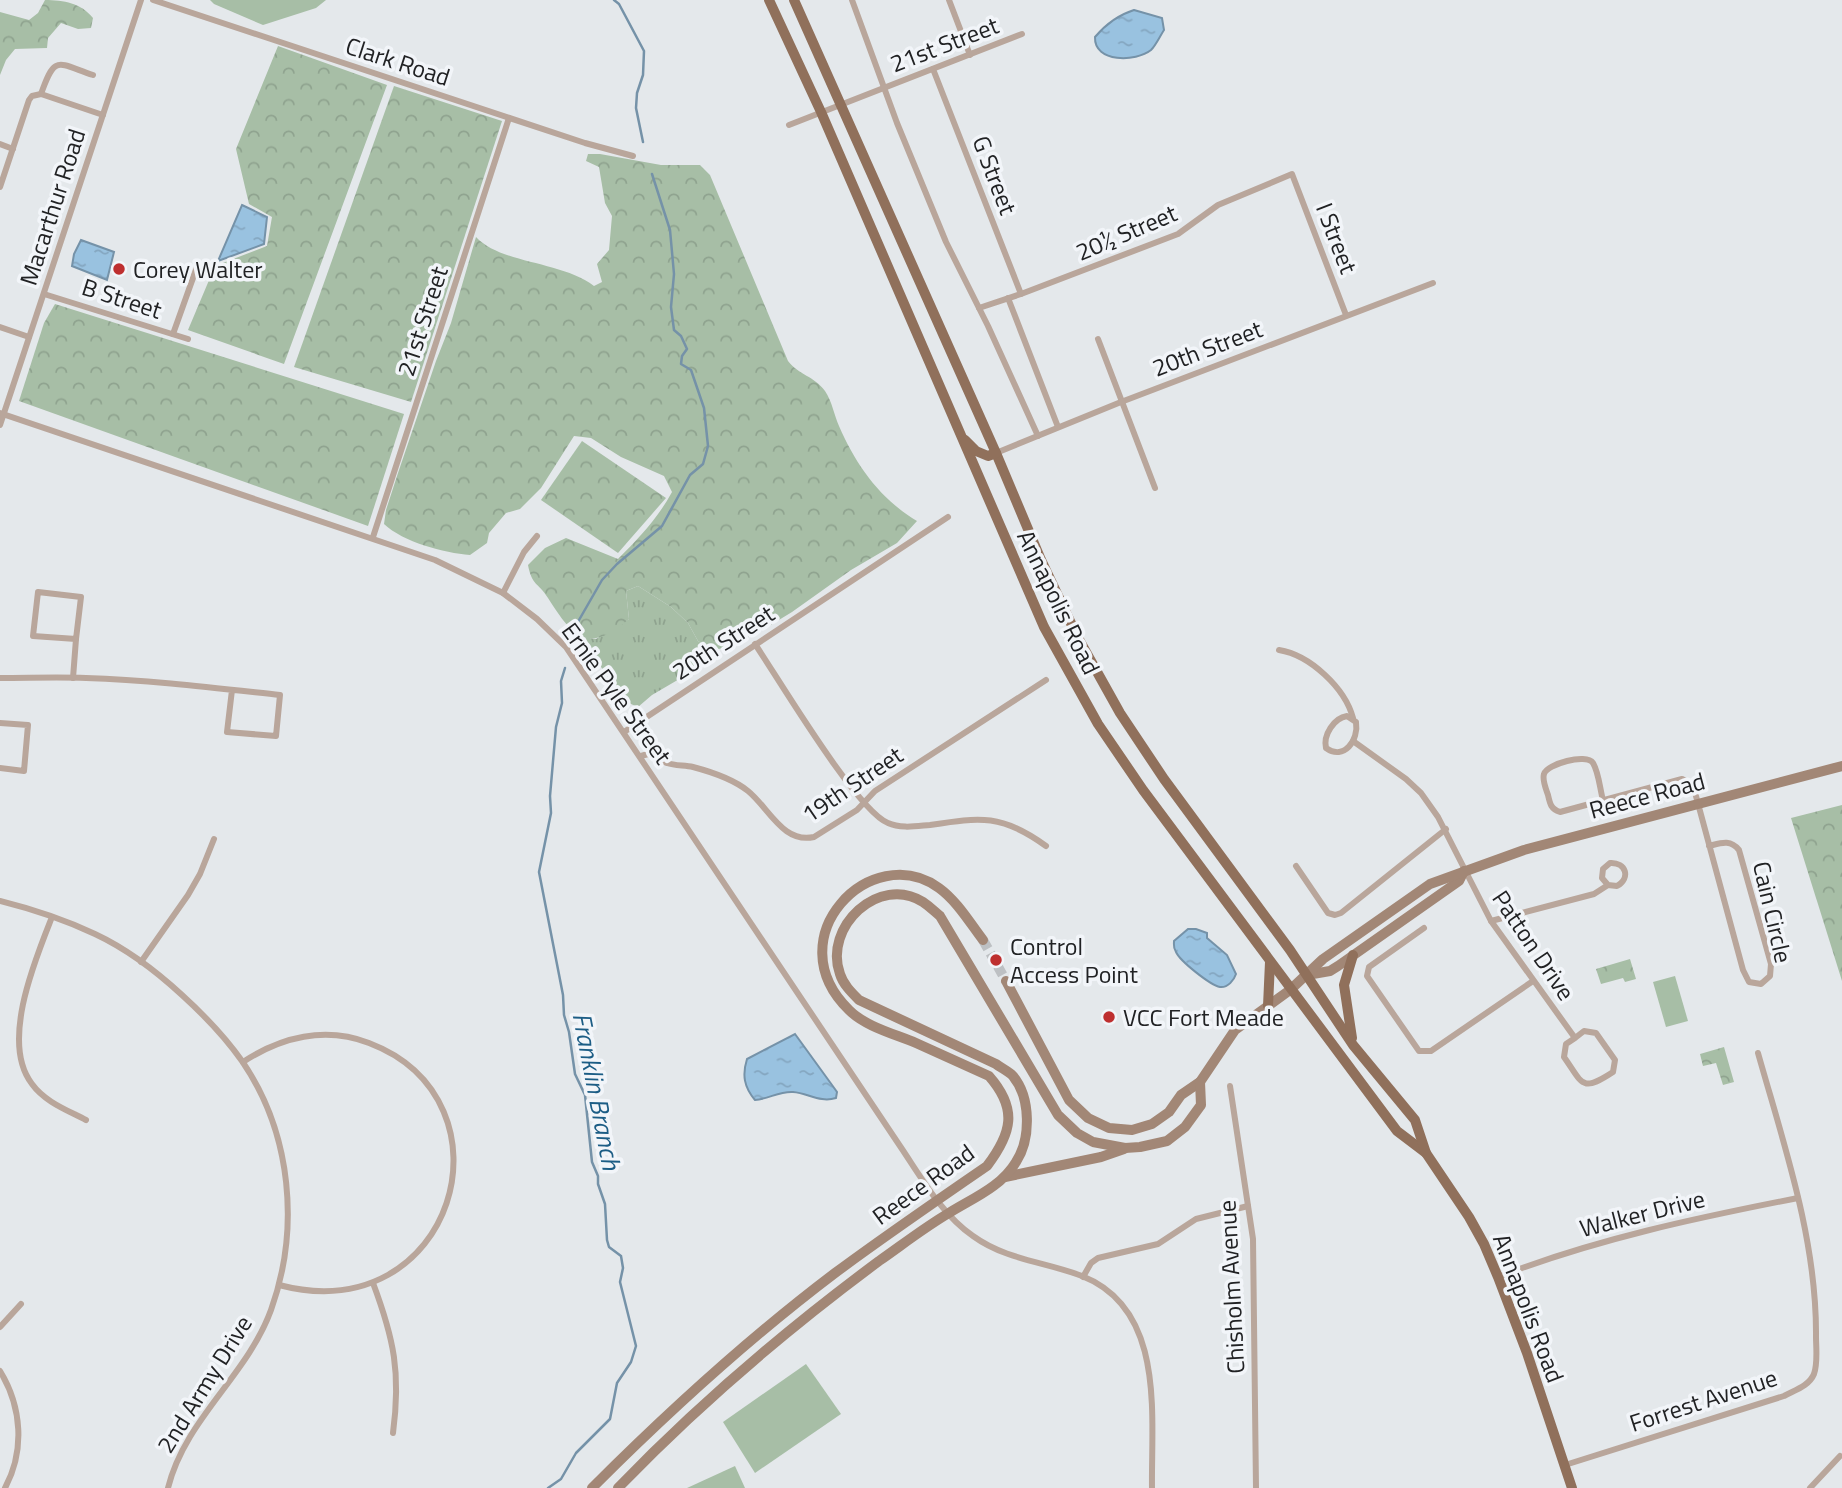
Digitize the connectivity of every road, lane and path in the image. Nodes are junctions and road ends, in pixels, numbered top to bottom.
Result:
1 (142, 0) edge
2 (153, 0) edge
3 (769, 0) edge
4 (794, 0) edge
5 (852, 0) edge
6 (949, 0) edge
7 (1022, 34) dead end
8 (970, 55) junction
9 (933, 69) junction
10 (93, 75) dead end
11 (885, 87) junction
12 (41, 94) junction
13 (840, 104) junction
14 (821, 112) junction
15 (103, 115) junction
16 (509, 118) junction
17 (789, 125) dead end
18 (0, 144) edge
19 (13, 149) junction
20 (633, 156) dead end
21 (1292, 174) joint
22 (0, 187) edge
23 (198, 264) dead end
24 (1433, 283) dead end
25 (44, 294) junction
26 (1021, 295) junction
27 (1008, 298) junction
28 (979, 308) junction
29 (1346, 315) junction
30 (0, 327) edge
31 (173, 334) junction
32 (29, 337) junction
33 (188, 339) dead end
34 (1098, 339) dead end
35 (1121, 402) junction
36 (2, 413) edge
37 (0, 425) edge
38 (1058, 427) junction
39 (960, 436) junction
40 (1038, 436) junction
41 (996, 453) junction
42 (1155, 488) dead end
43 (948, 517) dead end
44 (537, 536) dead end
45 (373, 537) junction
46 (502, 593) junction
47 (76, 639) junction
48 (755, 644) junction
49 (1279, 650) dead end
50 (0, 678) edge
51 (73, 678) junction
52 (1046, 680) dead end
53 (0, 686) edge
54 (232, 690) junction
55 (1353, 718) junction
56 (0, 723) edge
57 (624, 732) junction
58 (1353, 741) junction
59 (641, 756) junction
60 (1842, 766) edge
61 (0, 768) edge
62 (1603, 800) junction
63 (1698, 803) junction
64 (864, 804) junction
65 (1446, 829) junction
66 (214, 839) dead end
67 (1046, 846) dead end
68 (1709, 846) junction
69 (1296, 866) dead end
70 (1464, 871) junction
71 (1608, 885) dead end
72 (0, 901) edge
73 (52, 917) junction
74 (1491, 921) junction
75 (1424, 928) dead end
76 (983, 940) tunnel mouth
77 (1353, 955) junction
78 (141, 962) junction
79 (1270, 962) junction
80 (1305, 975) junction
81 (1006, 981) tunnel mouth
82 (1533, 981) junction
83 (1290, 990) junction
84 (1268, 1006) junction
85 (1575, 1038) junction
86 (1353, 1045) junction
87 (1758, 1053) dead end
88 (243, 1062) junction
89 (1200, 1082) junction
90 (1230, 1086) dead end
91 (86, 1120) dead end
92 (1125, 1148) junction
93 (1426, 1153) junction
94 (1006, 1177) junction
95 (1798, 1198) junction
96 (938, 1201) junction
97 (1248, 1206) junction
98 (948, 1213) junction
99 (1083, 1277) junction
100 (1498, 1277) junction
101 (373, 1283) junction
102 (279, 1285) junction
103 (21, 1304) dead end
104 (0, 1327) edge
105 (0, 1371) edge
106 (393, 1433) dead end
107 (1840, 1456) edge
108 (1565, 1465) junction
109 (5, 1488) edge
110 (168, 1488) edge
111 (592, 1488) edge
112 (618, 1488) edge
113 (1152, 1488) edge
114 (1256, 1488) edge
115 (1572, 1488) edge
116 (1810, 1488) edge

1 - 15 street, Macarthur Road
2 - 16 street, Clark Road
3 - 14 main road, Annapolis Road
4 - 13 main road, Annapolis Road
5 - 11 street
6 - 8 street
7 - 8 street, 21st Street
8 - 9 street, 21st Street
9 - 11 street, 21st Street
9 - 26 street, G Street
10 - 12 street
11 - 13 street, 21st Street
11 - 28 street
12 - 15 street
12 - 19 street
13 - 14 street
13 - 41 main road, Annapolis Road
14 - 17 street
14 - 39 main road, Annapolis Road
15 - 25 street, Macarthur Road
16 - 20 street, Clark Road
16 - 45 street, 21st Street
18 - 19 street
19 - 22 street
21 - 26 street, 20½ Street
21 - 29 street, I Street
23 - 31 street
24 - 29 street, 20th Street
25 - 31 street, B Street
25 - 32 street, Macarthur Road
26 - 27 street, 20½ Street
27 - 28 street, 20½ Street
27 - 38 street
28 - 40 street
29 - 35 street, 20th Street
30 - 32 street
31 - 33 street, B Street
32 - 36 street, Macarthur Road
34 - 35 street
35 - 38 street, 20th Street
35 - 42 street
36 - 37 street, Macarthur Road
36 - 45 street, Ernie Pyle Street
38 - 40 street, 20th Street
39 - 41 main road
39 - 79 main road, Annapolis Road
40 - 41 street, 20th Street
41 - 80 main road, Annapolis Road
43 - 48 street, 20th Street
44 - 46 street
45 - 46 street, Ernie Pyle Street
46 - 57 street, Ernie Pyle Street
47 - 47 street
47 - 51 street
48 - 57 street, 20th Street
48 - 64 street
49 - 55 street
50 - 51 street
50 - 53 street
51 - 54 street
52 - 64 street, 19th Street
54 - 54 street
55 - 58 street
55 - 58 street
56 - 61 street
57 - 59 street, Ernie Pyle Street
58 - 65 street, Patton Drive
59 - 64 street, 19th Street
59 - 96 street, Ernie Pyle Street
60 - 63 street, Reece Road
62 - 62 street
62 - 63 street
63 - 68 street, Cain Circle
63 - 70 street, Reece Road
64 - 67 street
65 - 69 street
65 - 70 street, Patton Drive
66 - 78 street
68 - 68 street, Cain Circle
70 - 74 street, Patton Drive
70 - 77 street, Reece Road
70 - 80 street, Reece Road
71 - 74 street
72 - 73 street, 2nd Army Drive
73 - 78 street, 2nd Army Drive
73 - 91 street
74 - 82 street, Patton Drive
75 - 82 street
76 - 96 street, Reece Road
77 - 80 street, Reece Road
77 - 86 main road
78 - 88 street, 2nd Army Drive
79 - 83 main road, Annapolis Road
79 - 84 main road
80 - 83 street, Reece Road
80 - 86 main road, Annapolis Road
81 - 89 street, Reece Road
82 - 85 street, Patton Drive
83 - 84 street, Reece Road
83 - 93 main road, Annapolis Road
84 - 89 street, Reece Road
85 - 85 street, Patton Drive
86 - 93 main road, Annapolis Road
87 - 95 street, Forrest Avenue
88 - 101 street
88 - 102 street, 2nd Army Drive
89 - 92 street, Reece Road
90 - 97 street, Chisholm Avenue
92 - 94 street, Reece Road
92 - 94 street, Reece Road
93 - 100 main road, Annapolis Road
94 - 98 street, Reece Road
95 - 100 street, Walker Drive
95 - 108 street, Forrest Avenue
96 - 98 street, Ernie Pyle Street
96 - 111 street, Reece Road
97 - 99 street
97 - 114 street, Chisholm Avenue
98 - 99 street, Ernie Pyle Street
98 - 112 street, Reece Road
99 - 113 street, Ernie Pyle Street
100 - 108 main road, Annapolis Road
101 - 102 street
101 - 106 street
102 - 110 street, 2nd Army Drive
103 - 104 street
105 - 109 street
107 - 116 street
108 - 115 main road, Annapolis Road

